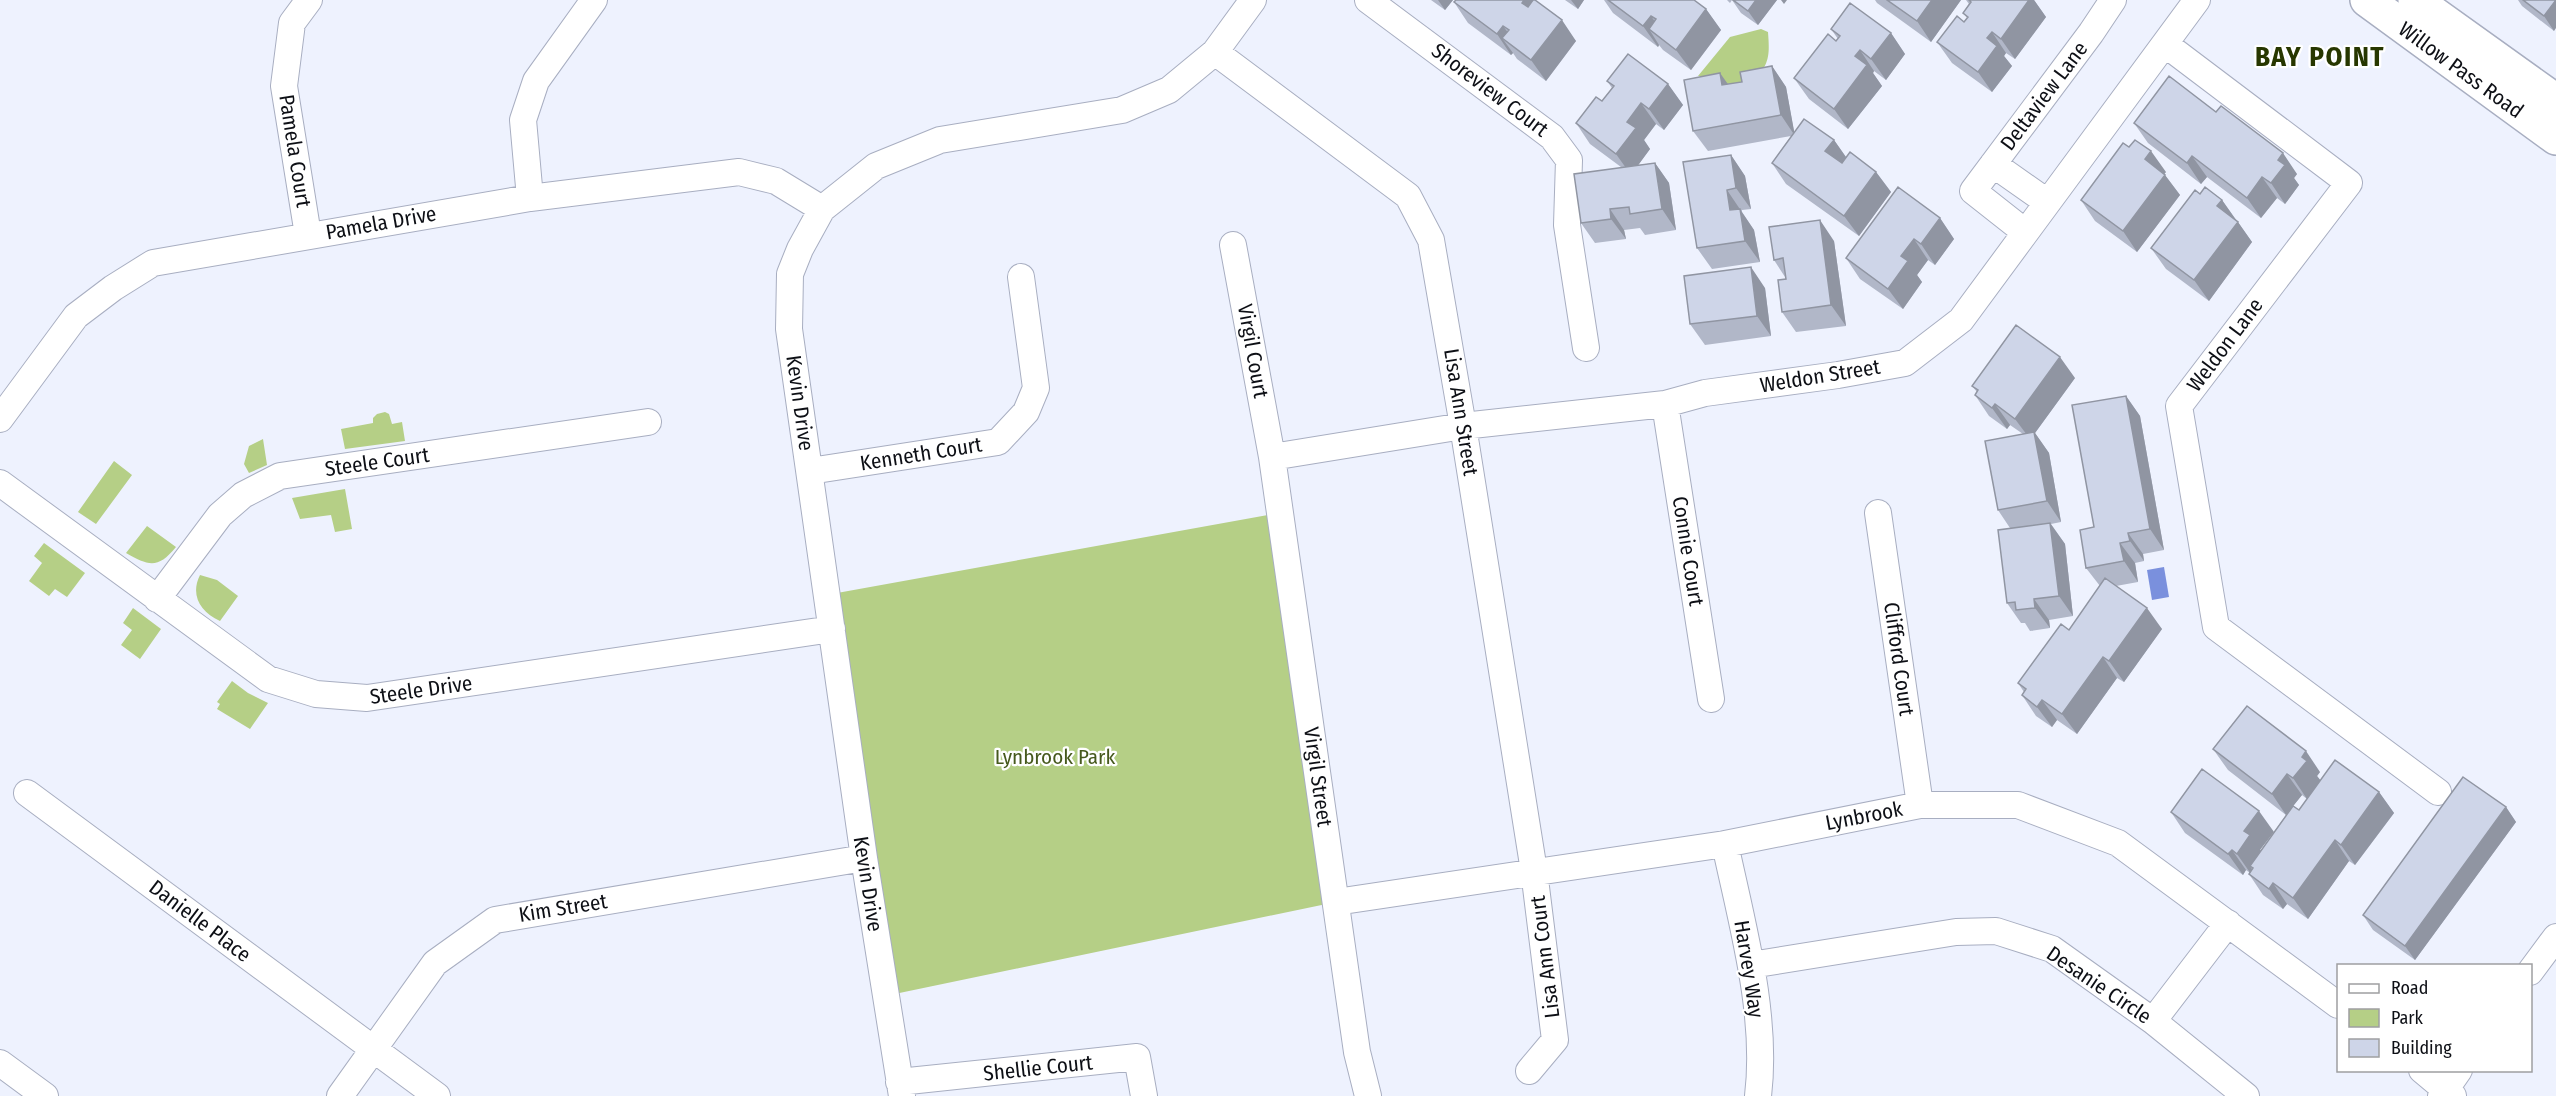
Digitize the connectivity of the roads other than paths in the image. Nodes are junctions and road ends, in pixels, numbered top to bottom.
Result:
1 (309, 0) edge
2 (594, 0) edge
3 (1253, 0) edge
4 (1368, 0) edge
5 (2113, 0) edge
6 (2197, 0) edge
7 (2367, 0) edge
8 (2415, 0) edge
9 (2165, 44) junction
10 (1215, 52) junction
11 (2556, 101) edge
12 (2556, 138) edge
13 (1993, 164) junction
14 (530, 198) junction
15 (2047, 202) junction
16 (822, 209) junction
17 (2025, 232) junction
18 (308, 235) junction
19 (1233, 245) dead end
20 (1022, 277) dead end
21 (1586, 348) dead end
22 (1665, 404) junction
23 (0, 419) edge
24 (648, 422) dead end
25 (1463, 426) junction
26 (1272, 457) junction
27 (810, 471) junction
28 (0, 483) edge
29 (1878, 513) dead end
30 (157, 598) junction
31 (832, 629) junction
32 (1711, 699) dead end
33 (2438, 792) dead end
34 (27, 793) dead end
35 (1920, 805) junction
36 (1725, 844) junction
37 (864, 858) junction
38 (1534, 871) junction
39 (1336, 902) junction
40 (2228, 923) junction
41 (2556, 937) edge
42 (1751, 965) junction
43 (2532, 969) edge
44 (2337, 1004) edge
45 (2153, 1021) junction
46 (373, 1050) junction
47 (0, 1063) edge
48 (1529, 1071) dead end
49 (2424, 1072) edge
50 (2450, 1088) edge
51 (901, 1089) edge
52 (45, 1096) edge
53 (340, 1096) edge
54 (437, 1096) edge
55 (1144, 1096) edge
56 (1368, 1096) edge
57 (1758, 1096) edge
58 (2246, 1096) edge

1 - 18 street, Pamela Court
2 - 14 street
3 - 10 street, Kevin Drive
4 - 21 street, Shoreview Court
5 - 13 street, Deltaview Lane
6 - 9 street, Weldon Street
7 - 12 main road, Willow Pass Road
8 - 11 main road, Willow Pass Road
9 - 15 street, Weldon Street
9 - 33 street, Weldon Lane
10 - 16 street, Kevin Drive
10 - 25 street, Lisa Ann Street
13 - 15 street
13 - 17 street, Deltaview Lane
14 - 16 street, Pamela Drive
14 - 18 street, Pamela Drive
15 - 17 street, Weldon Street
16 - 27 street, Kevin Drive
17 - 22 street, Weldon Street
18 - 23 street, Pamela Drive
19 - 26 street, Virgil Court
20 - 27 street, Kenneth Court
22 - 25 street, Weldon Street
22 - 32 street, Connie Court
24 - 30 street, Steele Court
25 - 26 street, Weldon Street
25 - 38 street, Lisa Ann Street
26 - 39 street, Virgil Street
27 - 31 street, Kevin Drive
28 - 30 street, Steele Drive
29 - 35 street, Clifford Court
30 - 31 street, Steele Drive
31 - 37 street, Kevin Drive
34 - 46 street, Danielle Place
35 - 36 street, Lynbrook
35 - 40 street, Lynbrook
36 - 38 street, Lynbrook
36 - 42 street, Harvey Way
37 - 46 street, Kim Street
37 - 51 street, Kevin Drive
38 - 39 street, Lynbrook
38 - 48 street, Lisa Ann Court
39 - 56 street, Virgil Street
40 - 44 street, Lynbrook
40 - 45 street
41 - 43 street
42 - 45 street, Desanie Circle
42 - 57 street, Harvey Way
45 - 58 street, Desanie Circle
46 - 53 street, Kim Street
46 - 54 street, Danielle Place
47 - 52 street
49 - 50 street
51 - 55 street, Shellie Court

